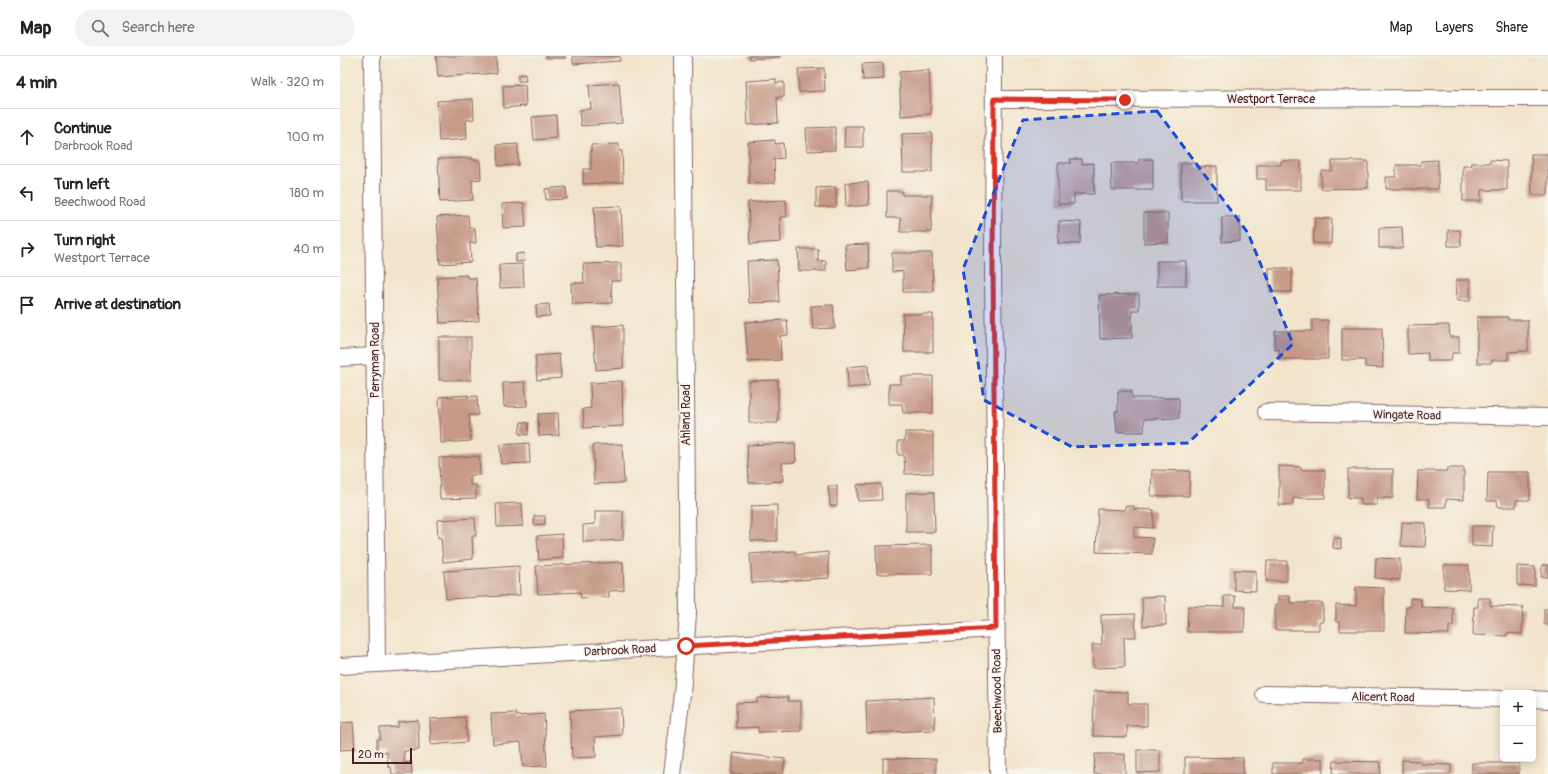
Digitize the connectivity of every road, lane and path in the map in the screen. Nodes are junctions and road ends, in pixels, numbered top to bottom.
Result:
1 (372, 56) edge
2 (684, 56) edge
3 (994, 56) edge
4 (1548, 98) edge
5 (994, 99) junction
6 (375, 356) junction
7 (340, 358) edge
8 (1266, 412) dead end
9 (1548, 417) edge
10 (996, 628) junction
11 (686, 646) junction
12 (377, 664) junction
13 (340, 666) edge
14 (1264, 694) dead end
15 (1500, 699) edge
16 (1536, 699) edge
17 (1548, 700) edge
18 (672, 774) edge
19 (998, 774) edge

1 - 6 street, Perryman Road
2 - 11 street, Ahland Road
3 - 5 street, Beechwood Road
4 - 5 street, Westport Terrace
5 - 10 street, Beechwood Road
6 - 7 street
6 - 12 street, Perryman Road
8 - 9 street, Wingate Road
10 - 11 street, Darbrook Road
10 - 19 street, Beechwood Road
11 - 12 street, Darbrook Road
11 - 18 street, Ahland Road
12 - 13 street, Darbrook Road
14 - 15 street, Alicent Road
16 - 17 street

